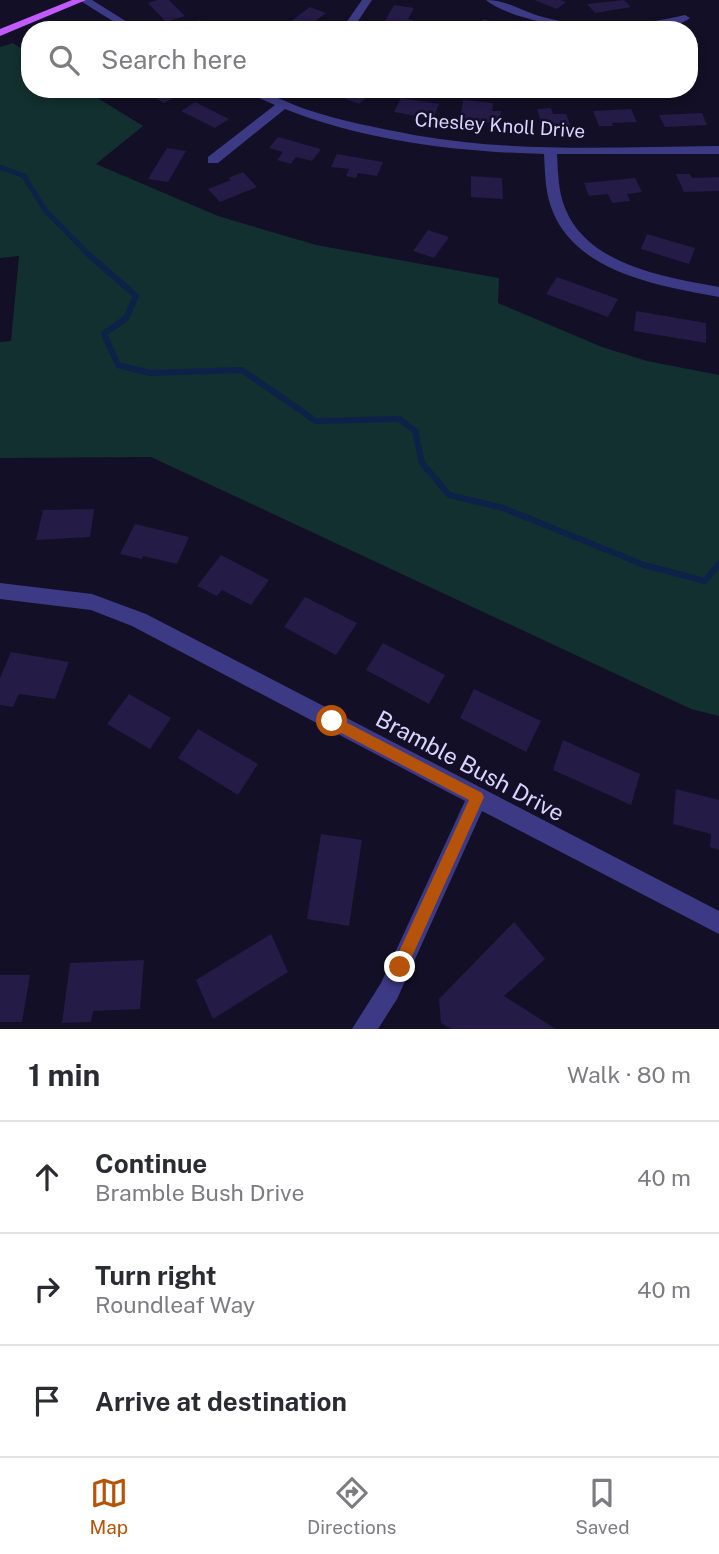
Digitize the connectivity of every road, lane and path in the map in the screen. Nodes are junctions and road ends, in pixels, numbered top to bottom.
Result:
1 (82, 0) edge
2 (367, 0) edge
3 (491, 0) edge
4 (685, 18) dead end
5 (30, 21) edge
6 (119, 21) edge
7 (352, 21) edge
8 (546, 21) edge
9 (673, 21) edge
10 (21, 25) edge
11 (0, 33) edge
12 (273, 98) edge
13 (284, 105) junction
14 (719, 150) edge
15 (550, 152) junction
16 (213, 160) dead end
17 (719, 292) edge
18 (0, 591) edge
19 (477, 797) junction
20 (719, 922) edge
21 (364, 1029) edge

1 - 5 main road
1 - 6 street
2 - 7 street
3 - 8 street
4 - 9 street
10 - 11 main road
12 - 13 street, Chesley Knoll Drive
13 - 15 street, Chesley Knoll Drive
13 - 16 street
14 - 15 street, Chesley Knoll Drive
15 - 17 street
18 - 19 street, Bramble Bush Drive
19 - 20 street, Bramble Bush Drive
19 - 21 street

